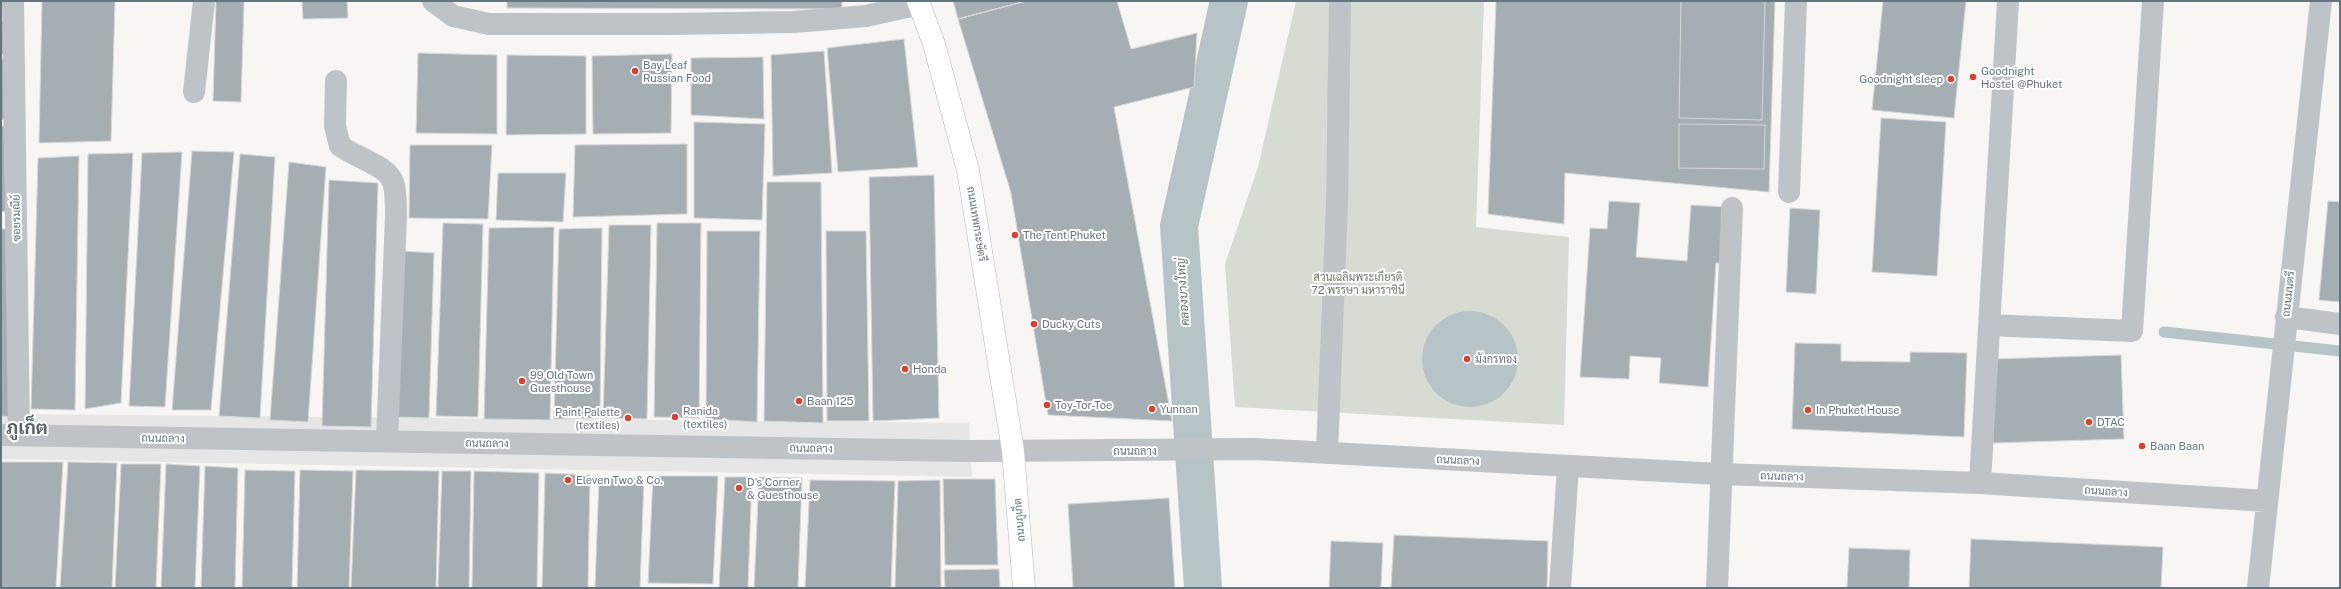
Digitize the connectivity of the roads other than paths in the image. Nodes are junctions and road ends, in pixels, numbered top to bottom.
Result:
1 (13, 1) edge
2 (204, 1) edge
3 (433, 1) edge
4 (1340, 1) edge
5 (1796, 1) edge
6 (2008, 1) edge
7 (2154, 1) edge
8 (2321, 1) edge
9 (919, 2) edge
10 (336, 82) dead end
11 (194, 92) dead end
12 (1789, 192) dead end
13 (1732, 208) dead end
14 (2286, 319) junction
15 (2340, 324) edge
16 (1989, 325) junction
17 (10, 435) edge
18 (387, 442) junction
19 (1013, 451) junction
20 (1327, 453) junction
21 (1568, 466) junction
22 (1720, 474) junction
23 (1980, 483) junction
24 (2267, 501) junction
25 (1024, 588) edge
26 (1560, 588) edge
27 (1717, 588) edge
28 (2258, 588) edge

1 - 17 street, ซอยรมณีย์
2 - 11 street
3 - 9 street
4 - 20 street
5 - 12 street
6 - 16 street
7 - 16 street
8 - 14 street, ถนนมนตรี
9 - 19 main road, ถนนเทพกระษัตรี
10 - 18 street
13 - 22 street
14 - 15 street
14 - 24 street, ถนนมนตรี
16 - 23 street
17 - 18 street, ถนนถลาง
18 - 19 street, ถนนถลาง
19 - 20 street, ถนนถลาง
19 - 25 main road, ถนนภูเก็ต
20 - 21 street, ถนนถลาง
21 - 22 street, ถนนถลาง
21 - 26 street
22 - 23 street, ถนนถลาง
22 - 27 street
23 - 24 street, ถนนถลาง
24 - 28 street, ถนนมนตรี

